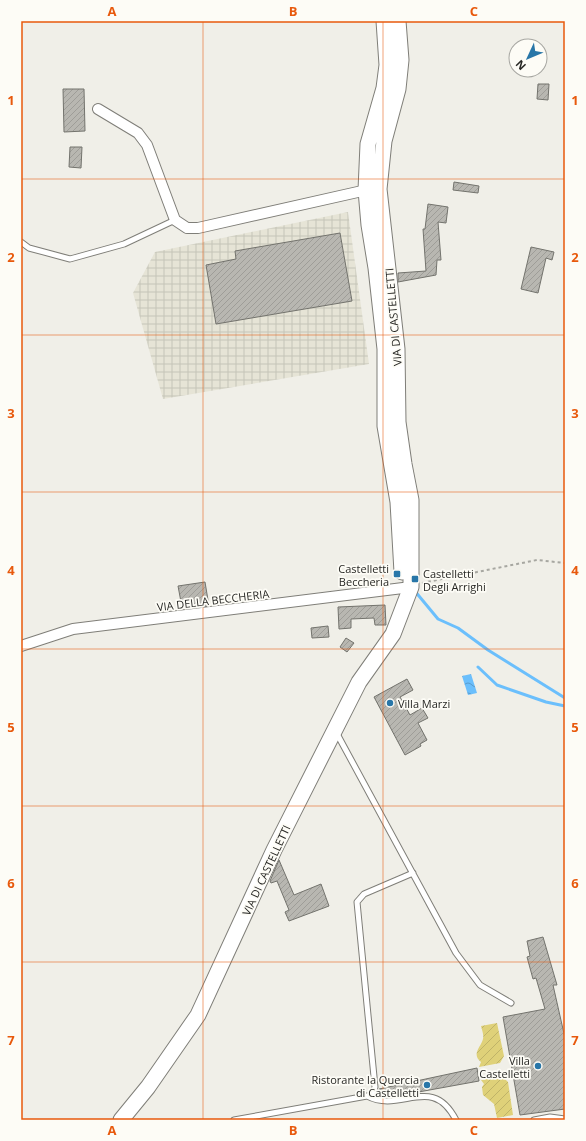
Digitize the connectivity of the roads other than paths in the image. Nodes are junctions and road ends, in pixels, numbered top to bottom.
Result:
1 (384, 21) edge
2 (398, 21) edge
3 (98, 108) dead end
4 (372, 189) junction
5 (175, 220) junction
6 (21, 242) edge
7 (407, 588) junction
8 (21, 646) edge
9 (334, 730) junction
10 (413, 873) junction
11 (511, 1003) dead end
12 (367, 1096) junction
13 (565, 1119) edge
14 (121, 1120) edge
15 (234, 1120) edge
16 (456, 1120) edge
17 (534, 1120) edge

1 - 4 main road, VIA DI CASTELLETTI
2 - 4 main road, VIA DI CASTELLETTI
3 - 5 street
4 - 5 street
4 - 7 main road, VIA DI CASTELLETTI
5 - 6 lane
7 - 8 street, VIA DELLA BECCHERIA
7 - 9 main road, VIA DI CASTELLETTI
9 - 10 lane
9 - 14 main road, VIA DI CASTELLETTI
10 - 11 lane
10 - 12 lane
12 - 15 lane
12 - 16 lane
13 - 17 lane

